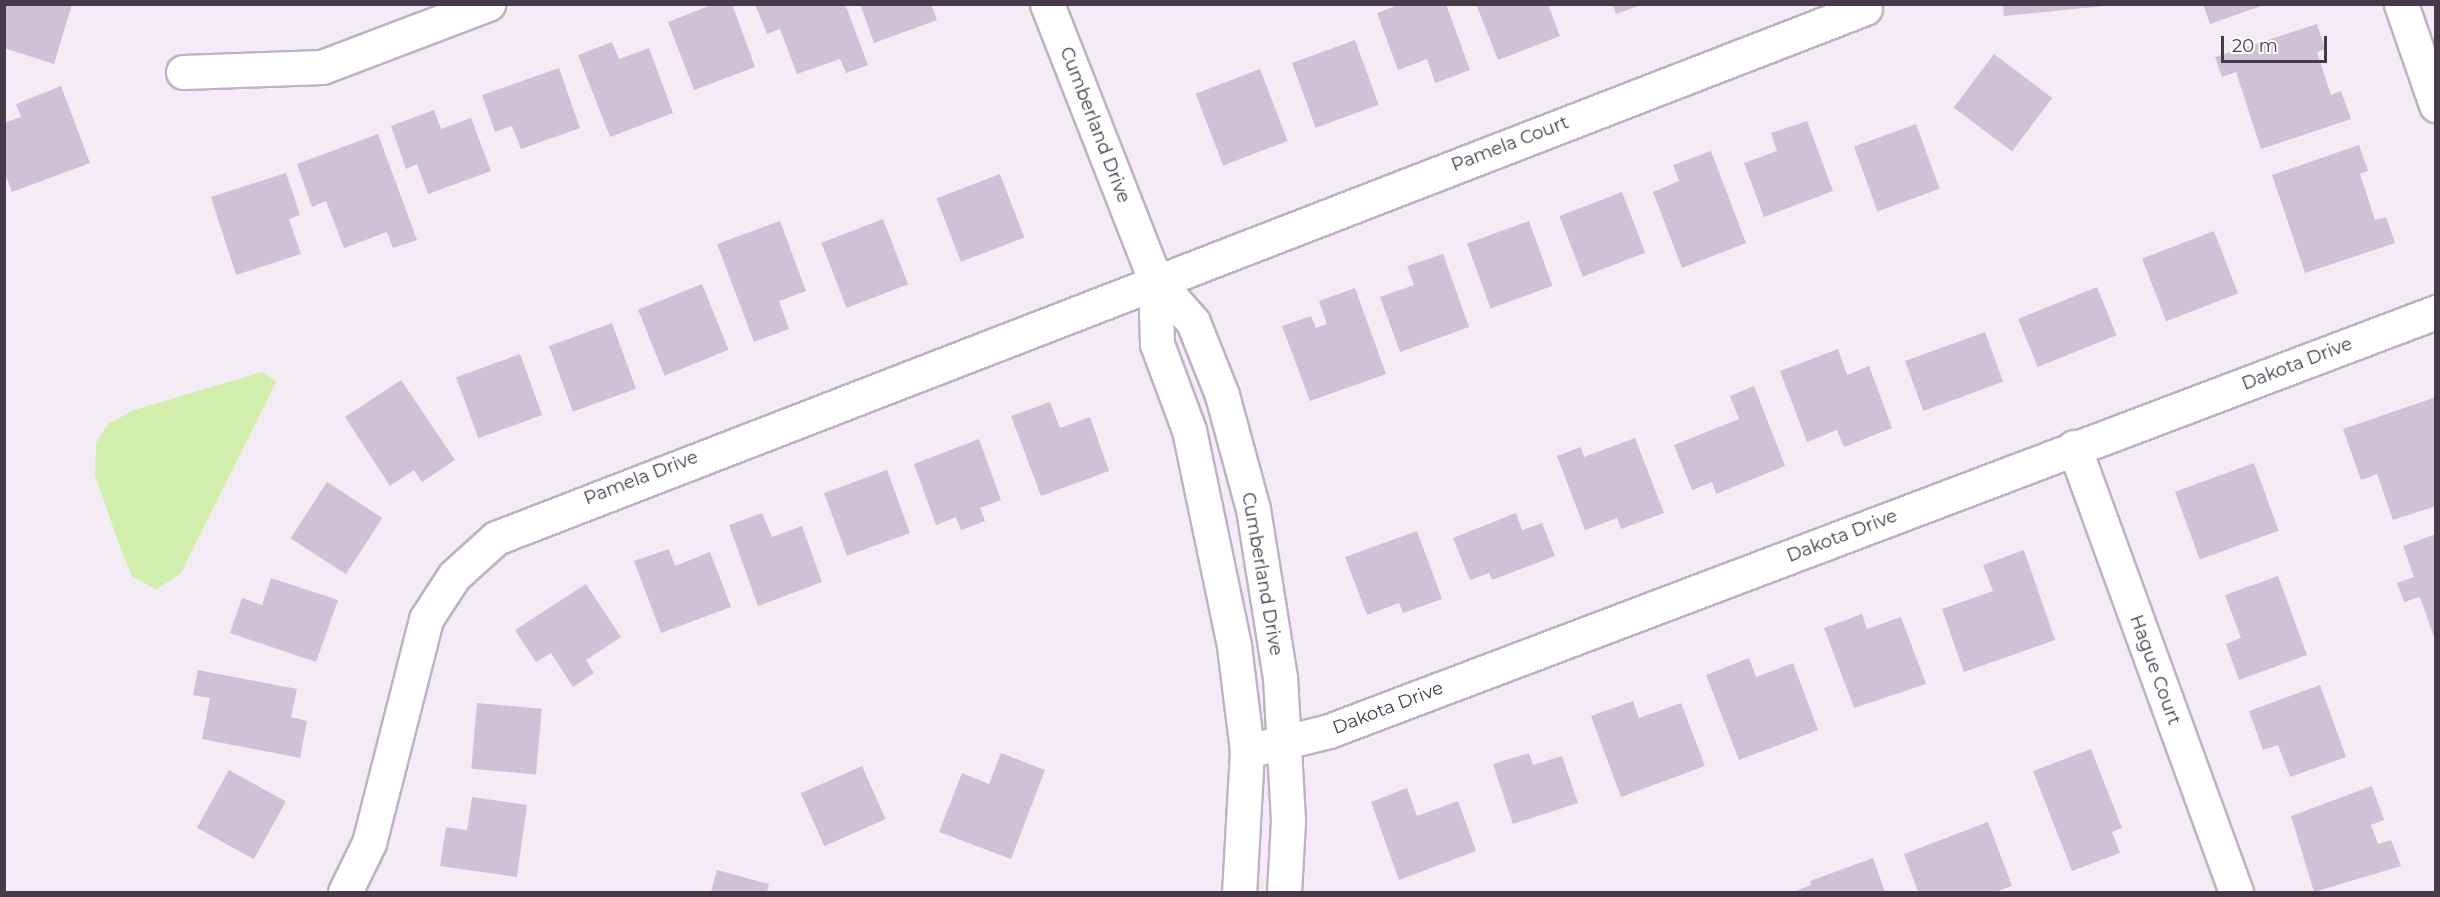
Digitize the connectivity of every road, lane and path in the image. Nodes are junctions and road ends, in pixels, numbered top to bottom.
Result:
1 (488, 4) edge
2 (1047, 4) edge
3 (2401, 4) edge
4 (1865, 8) dead end
5 (183, 72) dead end
6 (2436, 105) edge
7 (1155, 279) junction
8 (2436, 312) edge
9 (2074, 447) junction
10 (1284, 744) junction
11 (1247, 751) junction
12 (345, 892) edge
13 (1239, 892) edge
14 (1284, 892) edge
15 (2236, 892) edge

1 - 5 street
2 - 7 street, Cumberland Drive
3 - 6 street
4 - 7 street, Pamela Court
7 - 10 street, Cumberland Drive
7 - 11 street, Cumberland Drive
7 - 12 street, Pamela Drive
8 - 9 street, Dakota Drive
9 - 10 street, Dakota Drive
9 - 15 street, Hague Court
10 - 11 street, Dakota Drive
10 - 14 street, Cumberland Drive
11 - 13 street, Cumberland Drive

